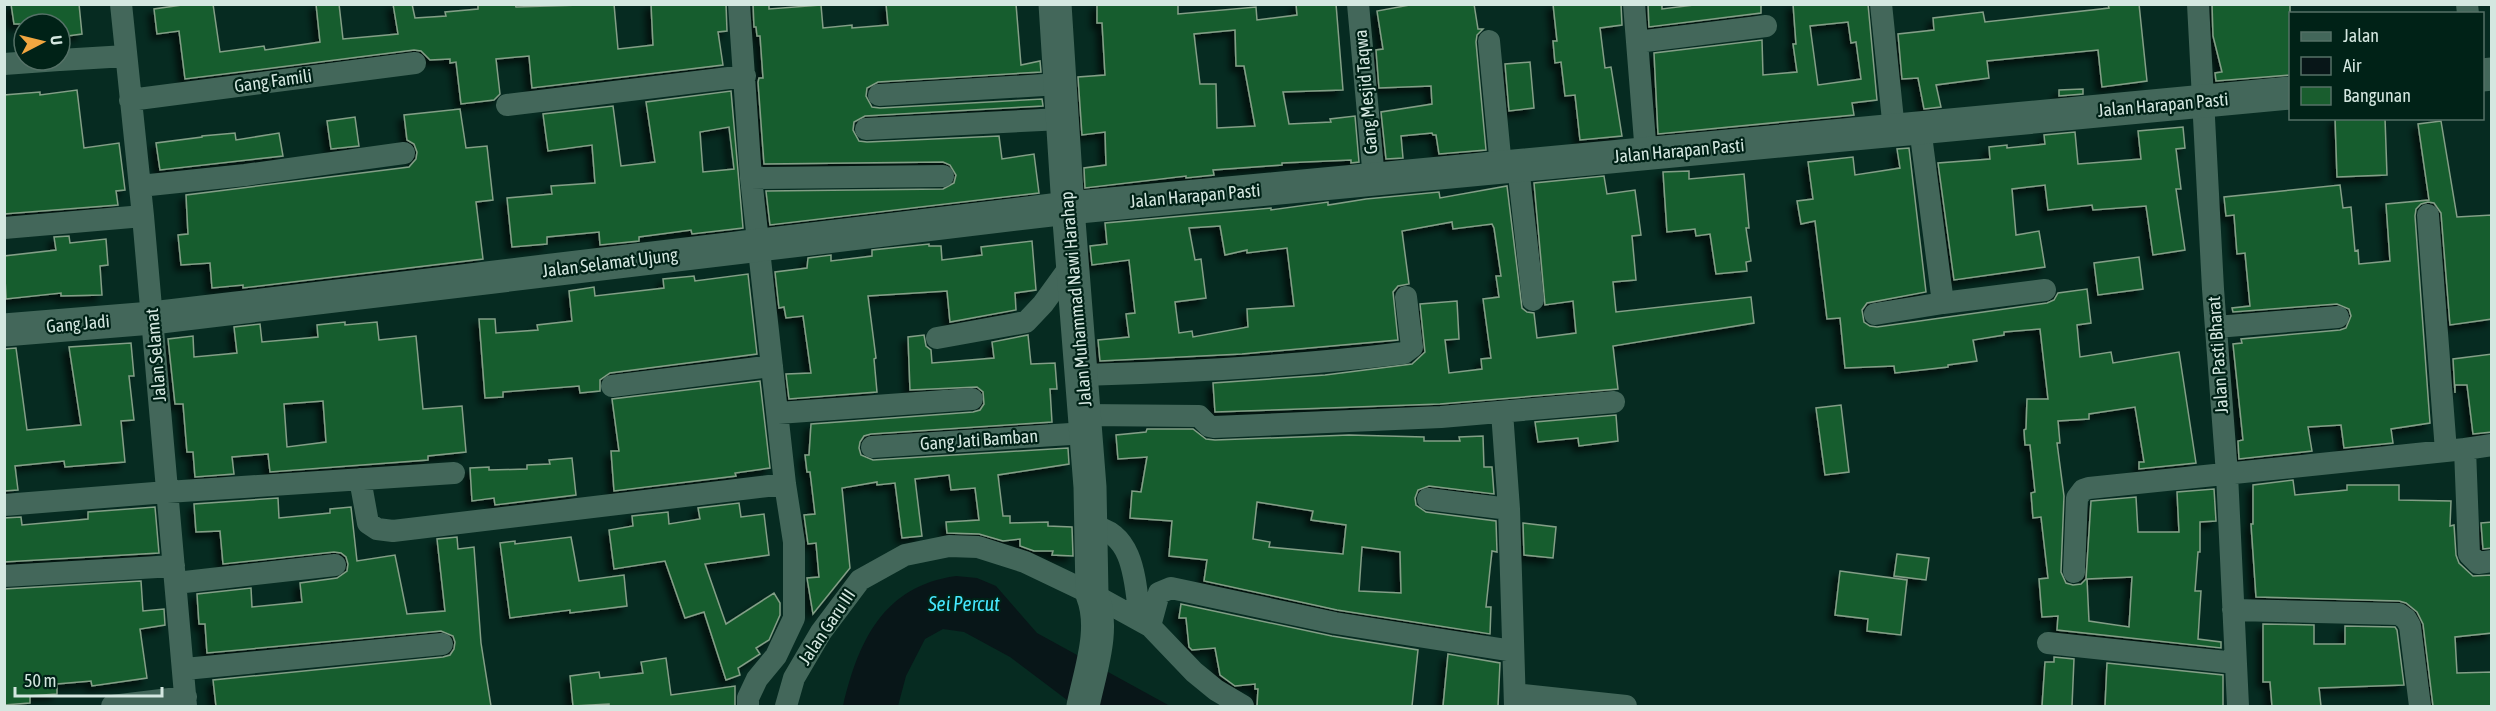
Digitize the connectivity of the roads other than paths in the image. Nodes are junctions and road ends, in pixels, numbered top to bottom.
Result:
1 (121, 4) edge
2 (739, 4) edge
3 (1056, 4) edge
4 (1358, 4) edge
5 (1635, 4) edge
6 (1881, 4) edge
7 (2198, 4) edge
8 (1766, 26) dead end
9 (1489, 41) dead end
10 (1637, 42) junction
11 (126, 56) junction
12 (72, 59) edge
13 (416, 63) dead end
14 (745, 76) junction
15 (1060, 84) junction
16 (2289, 93) edge
17 (879, 95) dead end
18 (130, 100) junction
19 (2202, 102) junction
20 (507, 105) dead end
21 (1062, 119) junction
22 (866, 129) dead end
23 (1907, 129) junction
24 (404, 153) dead end
25 (1646, 154) junction
26 (1509, 167) junction
27 (943, 176) dead end
28 (751, 178) junction
29 (1374, 179) junction
30 (140, 186) junction
31 (1068, 208) junction
32 (2428, 215) dead end
33 (143, 216) junction
34 (4, 228) edge
35 (760, 246) junction
36 (1072, 264) junction
37 (2045, 290) dead end
38 (1406, 297) dead end
39 (1533, 300) dead end
40 (1944, 303) junction
41 (1875, 314) dead end
42 (2338, 317) dead end
43 (152, 318) junction
44 (2216, 327) junction
45 (4, 330) edge
46 (937, 338) dead end
47 (772, 366) junction
48 (1082, 375) junction
49 (612, 386) dead end
50 (972, 399) dead end
51 (1614, 402) dead end
52 (1502, 412) junction
53 (778, 413) junction
54 (1086, 424) junction
55 (2492, 445) edge
56 (872, 447) dead end
57 (2456, 450) junction
58 (454, 472) dead end
59 (2228, 474) junction
60 (360, 479) junction
61 (785, 484) junction
62 (167, 492) junction
63 (1428, 500) dead end
64 (4, 505) edge
65 (1509, 509) junction
66 (1092, 526) junction
67 (2492, 561) edge
68 (335, 565) dead end
69 (2074, 572) dead end
70 (175, 574) junction
71 (4, 576) edge
72 (2233, 610) junction
73 (1090, 613) junction
74 (1145, 623) junction
75 (2048, 643) dead end
76 (442, 644) dead end
77 (1513, 651) junction
78 (2236, 663) junction
79 (185, 669) junction
80 (1515, 700) edge
81 (186, 702) edge
82 (112, 706) edge
83 (748, 706) edge
84 (786, 706) edge
85 (1063, 706) edge
86 (1083, 706) edge
87 (1243, 706) edge
88 (1626, 706) edge
89 (2238, 706) edge
90 (2420, 706) edge

1 - 11 street, Jalan Selamat
2 - 14 street
3 - 15 street, Jalan Muhammad Nawi Harahap
4 - 29 street, Gang Mesjid Taqwa
5 - 10 street
6 - 23 street
7 - 19 street, Jalan Pasti Bharat
8 - 10 street
9 - 26 street
10 - 25 street
11 - 12 street
11 - 18 street, Jalan Selamat
13 - 18 street, Gang Famili
14 - 20 street
14 - 28 street
15 - 17 street
15 - 21 street, Jalan Muhammad Nawi Harahap
16 - 19 street, Jalan Harapan Pasti
18 - 30 street, Jalan Selamat
19 - 23 street, Jalan Harapan Pasti
19 - 44 street, Jalan Pasti Bharat
21 - 22 street
21 - 31 street, Jalan Muhammad Nawi Harahap
23 - 25 street, Jalan Harapan Pasti
23 - 40 street
24 - 30 street
25 - 26 street, Jalan Harapan Pasti
26 - 29 street, Jalan Harapan Pasti
26 - 39 street
27 - 28 street
28 - 35 street
29 - 31 street, Jalan Harapan Pasti
30 - 33 street, Jalan Selamat
31 - 35 street, Jalan Selamat Ujung
31 - 36 street, Jalan Muhammad Nawi Harahap
32 - 57 street
33 - 34 street
33 - 43 street, Jalan Selamat
35 - 43 street, Jalan Selamat Ujung
35 - 47 street
36 - 46 street
36 - 48 street, Jalan Muhammad Nawi Harahap
37 - 40 street
38 - 48 street
40 - 41 street
42 - 44 street
43 - 45 street, Gang Jadi
43 - 62 street, Jalan Selamat
44 - 59 street, Jalan Pasti Bharat
47 - 49 street
47 - 53 street
48 - 54 street, Jalan Muhammad Nawi Harahap
50 - 53 street
51 - 52 street, Gang Jati Bamban
52 - 54 street, Gang Jati Bamban
52 - 65 street
53 - 61 street
54 - 56 street, Gang Jati Bamban
54 - 66 street, Jalan Muhammad Nawi Harahap
55 - 57 street
57 - 59 street
57 - 67 street
58 - 60 street
59 - 69 street
59 - 72 street, Jalan Pasti Bharat
60 - 61 street
60 - 62 street
61 - 83 street
62 - 64 street
62 - 70 street, Jalan Selamat
63 - 65 street
65 - 77 street
66 - 73 street, Jalan Muhammad Nawi Harahap
66 - 74 street
68 - 70 street
70 - 71 street
70 - 79 street, Jalan Selamat
72 - 78 street, Jalan Pasti Bharat
72 - 90 street
73 - 74 street, Jalan Garu III
73 - 84 street, Jalan Garu III
73 - 85 street
73 - 86 street
74 - 77 street
74 - 87 street, Jalan Garu III
75 - 78 street
76 - 79 street
77 - 80 street
78 - 89 street, Jalan Pasti Bharat
79 - 81 street, Jalan Selamat
80 - 88 street
81 - 82 street

